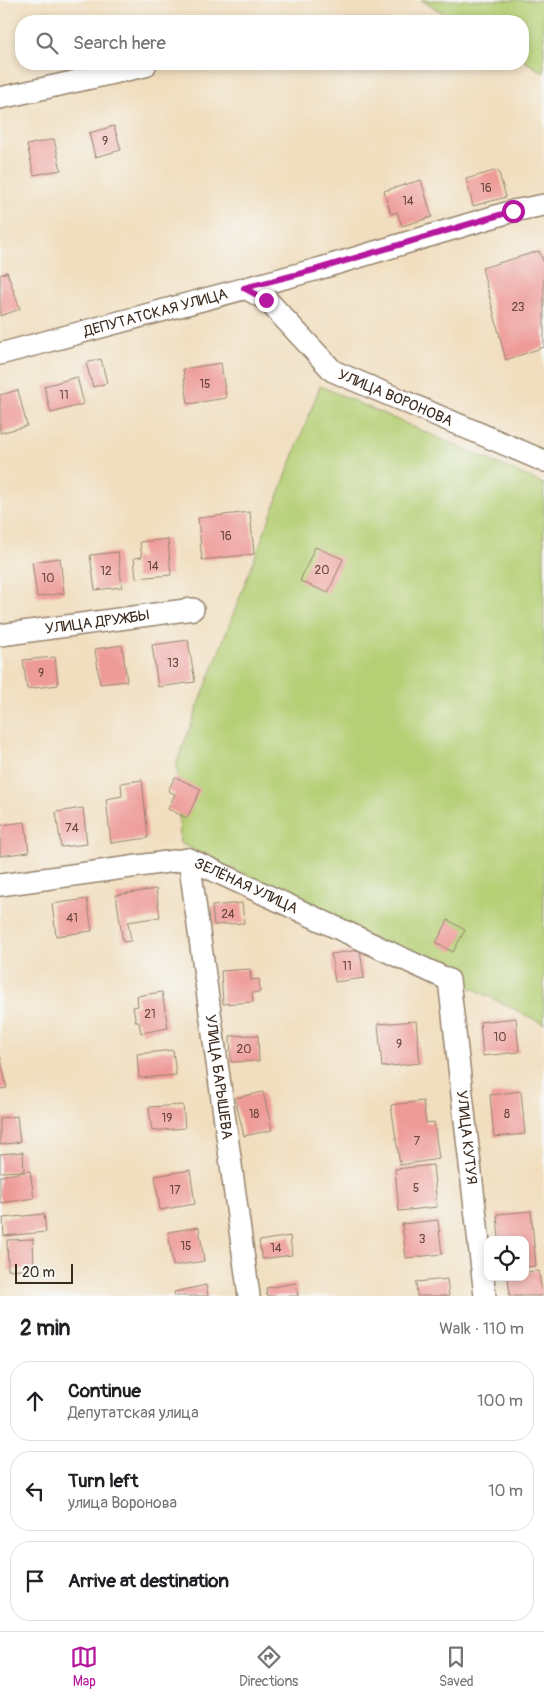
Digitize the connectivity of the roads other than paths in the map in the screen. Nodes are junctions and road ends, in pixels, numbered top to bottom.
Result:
1 (127, 70) edge
2 (0, 98) edge
3 (544, 206) edge
4 (244, 288) junction
5 (0, 354) edge
6 (544, 462) edge
7 (194, 609) dead end
8 (0, 635) edge
9 (189, 858) junction
10 (0, 885) edge
11 (449, 980) joint
12 (249, 1296) edge
13 (485, 1296) edge

1 - 2 street
3 - 4 street, ДЕПУТАТСКАЯ УЛИЦА
4 - 5 street, ДЕПУТАТСКАЯ УЛИЦА
4 - 6 street, УЛИЦА ВОРОНОВА
7 - 8 street, УЛИЦА ДРУЖБЫ
9 - 10 street, ЗЕЛЁНАЯ УЛИЦА
9 - 11 street, ЗЕЛЁНАЯ УЛИЦА
9 - 12 street, УЛИЦА БАРЫШЕВА
11 - 13 street, УЛИЦА КУТУЯ

